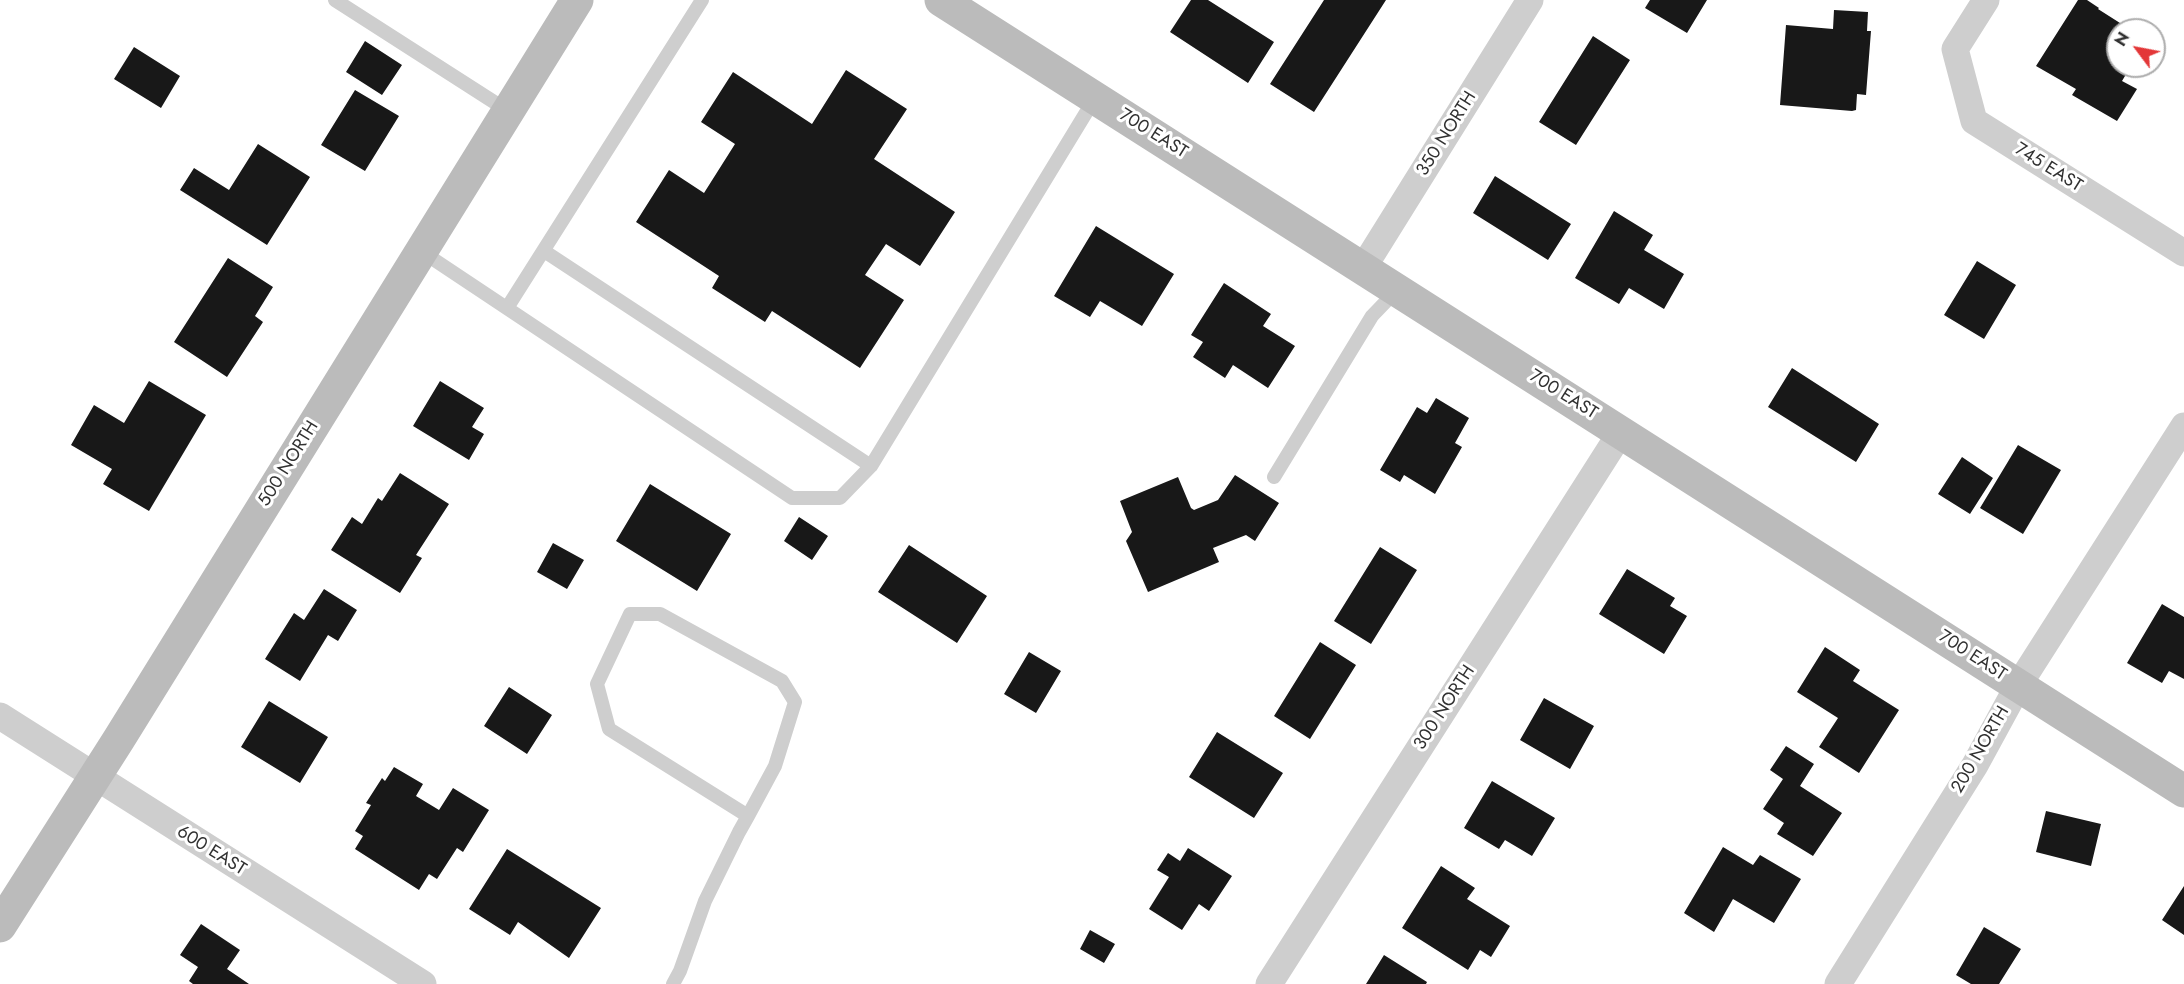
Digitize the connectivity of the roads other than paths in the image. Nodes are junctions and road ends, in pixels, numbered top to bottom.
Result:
1 (335, 0) edge
2 (577, 0) edge
3 (702, 0) edge
4 (941, 0) edge
5 (1530, 0) edge
6 (1986, 0) edge
7 (1095, 98) junction
8 (508, 111) junction
9 (421, 251) junction
10 (544, 251) junction
11 (2184, 253) edge
12 (1363, 268) junction
13 (1397, 290) junction
14 (507, 308) junction
15 (2184, 426) edge
16 (1621, 432) junction
17 (870, 466) junction
18 (1274, 477) dead end
19 (2018, 686) junction
20 (0, 716) edge
21 (94, 776) junction
22 (2184, 790) edge
23 (748, 816) junction
24 (0, 926) edge
25 (423, 984) edge
26 (673, 984) edge
27 (1269, 984) edge
28 (1838, 984) edge

1 - 8 lane
2 - 8 street, 500 NORTH
3 - 10 lane
4 - 7 street, 700 EAST
5 - 12 street, 350 NORTH
6 - 11 street, 745 EAST
7 - 12 street, 700 EAST
7 - 17 lane
8 - 9 street, 500 NORTH
9 - 14 lane
9 - 21 street, 500 NORTH
10 - 14 lane
10 - 17 lane
12 - 13 street, 700 EAST
13 - 16 street, 700 EAST
13 - 18 lane
14 - 17 lane
15 - 19 street, 200 NORTH
16 - 19 street, 700 EAST
16 - 27 street, 300 NORTH
19 - 22 street, 700 EAST
19 - 28 street, 200 NORTH
20 - 21 street, 600 EAST
21 - 24 street, 500 NORTH
21 - 25 street, 600 EAST
23 - 23 lane
23 - 26 lane

